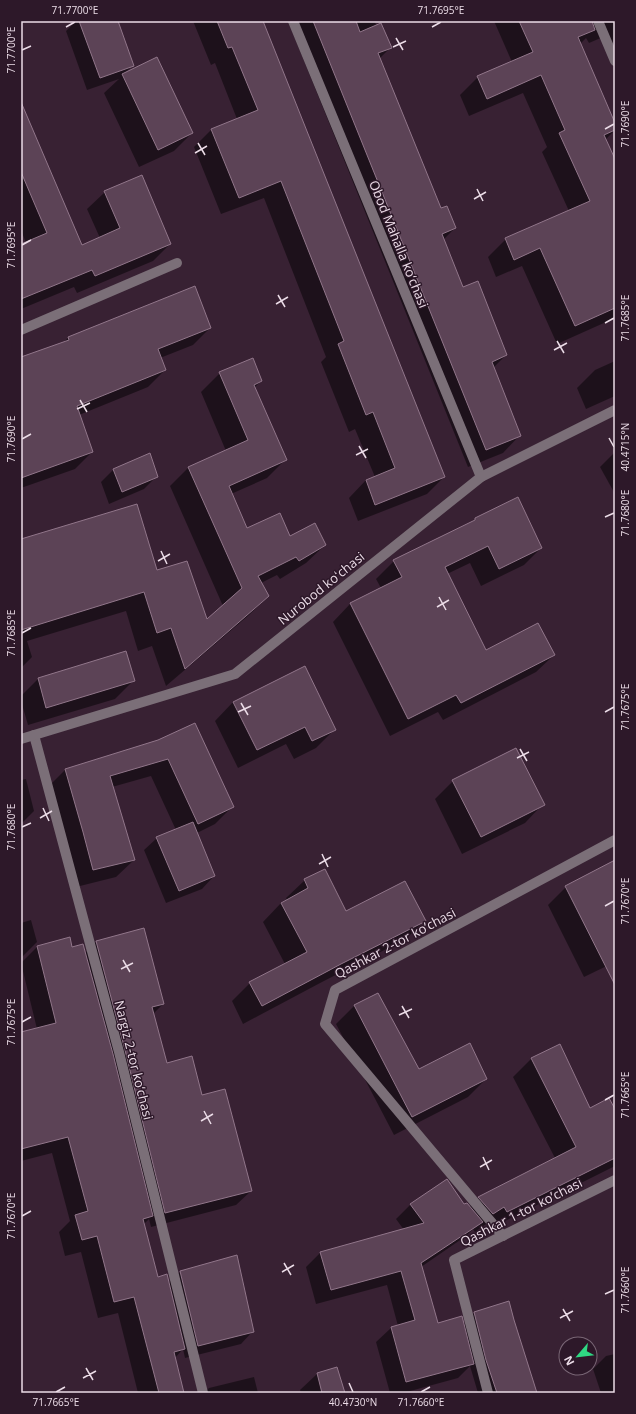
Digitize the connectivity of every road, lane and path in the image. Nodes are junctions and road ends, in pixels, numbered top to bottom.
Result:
1 (293, 21) edge
2 (598, 21) edge
3 (615, 61) edge
4 (177, 263) dead end
5 (21, 330) edge
6 (615, 410) edge
7 (481, 477) junction
8 (34, 735) junction
9 (21, 738) edge
10 (615, 840) edge
11 (615, 1180) edge
12 (503, 1236) junction
13 (203, 1393) edge
14 (488, 1393) edge

1 - 7 street, Obod Mahalla ko‘chasi
2 - 3 street
4 - 5 street
6 - 7 street, Nurobod koʻchasi
7 - 8 street, Nurobod koʻchasi
8 - 9 street, Nurobod koʻchasi
8 - 13 street, Nargiz 2-tor ko‘chasi
10 - 12 street, Qashkar 2-tor koʼchasi
11 - 12 street, Qashkar 1-tor koʼchasi
12 - 14 street, Qashkar 1-tor koʼchasi

